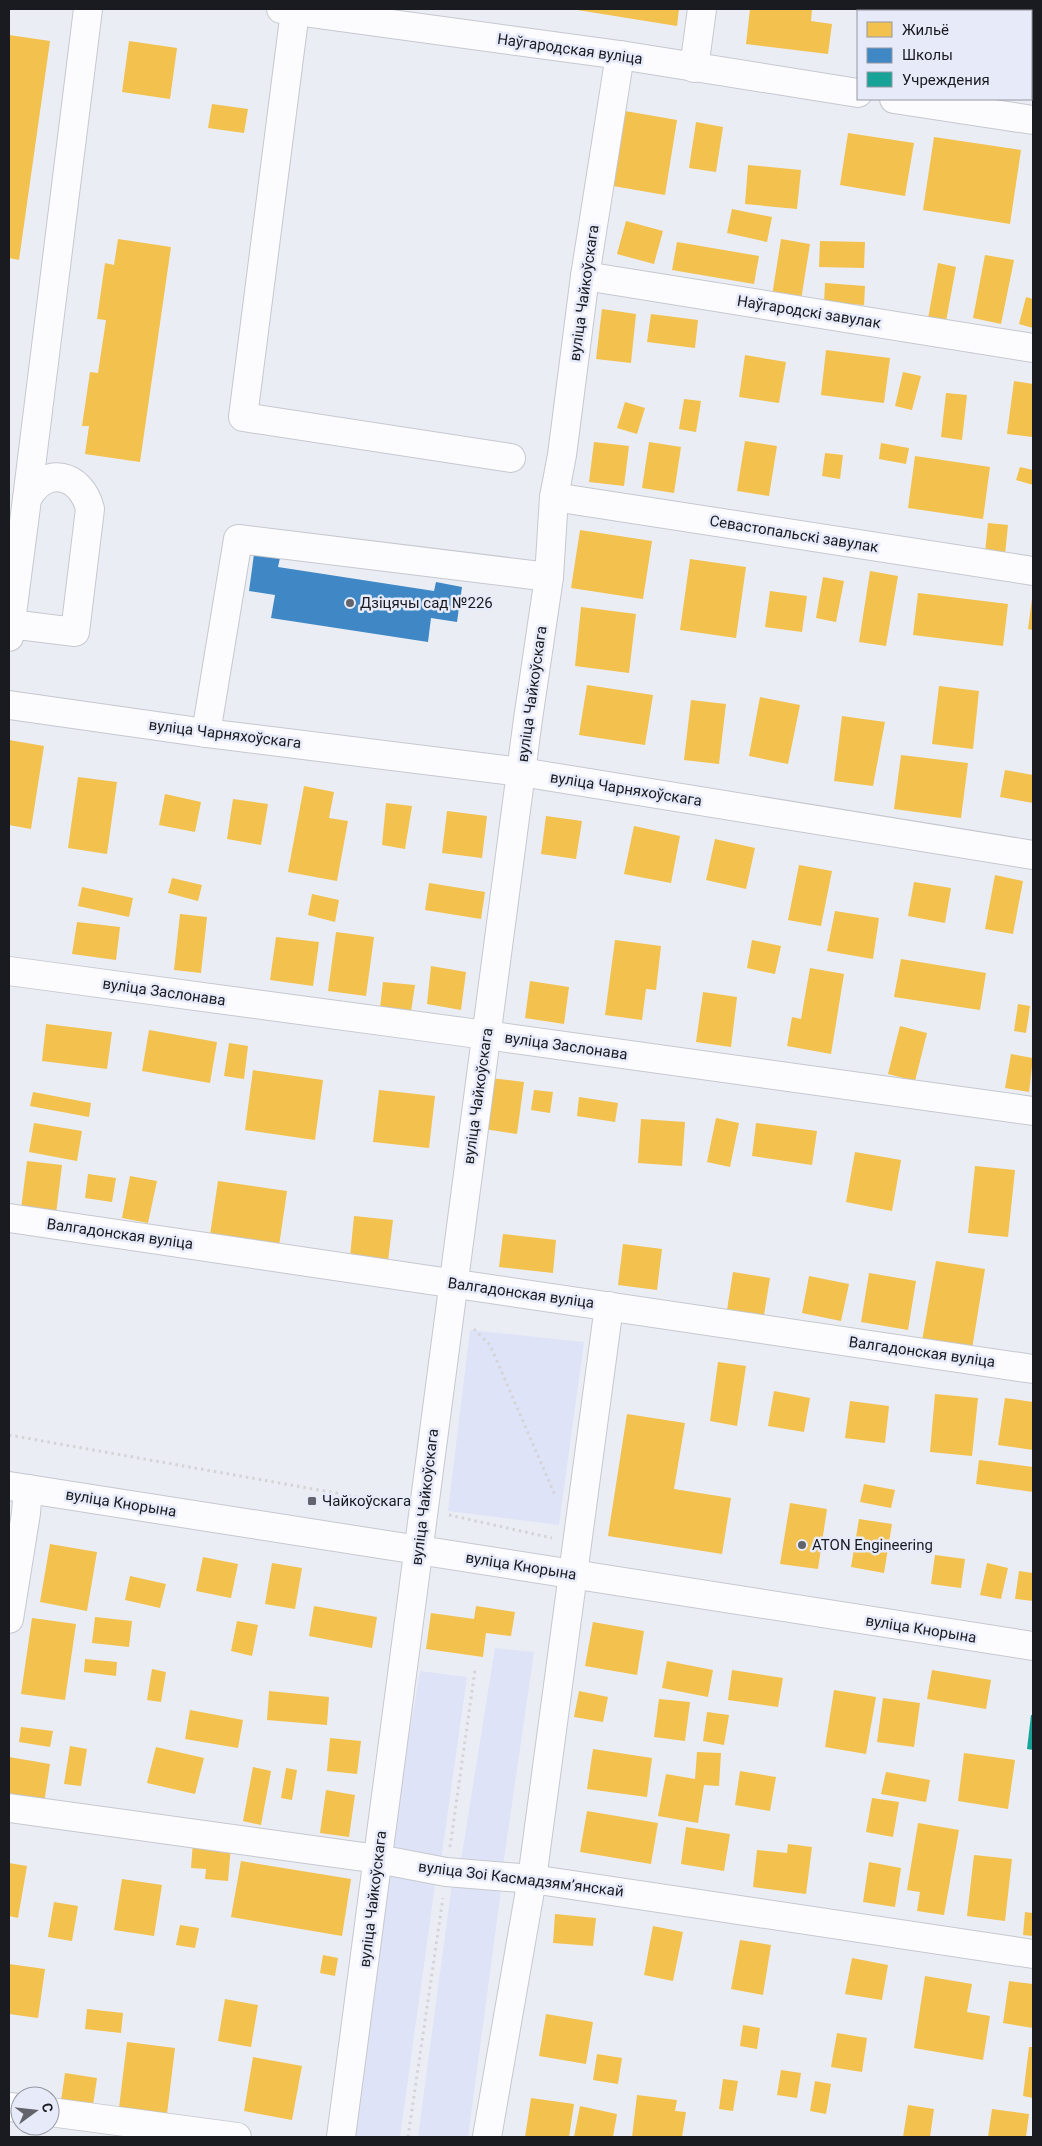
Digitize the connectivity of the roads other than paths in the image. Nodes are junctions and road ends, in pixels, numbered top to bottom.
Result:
1 (88, 9) edge
2 (702, 9) edge
3 (288, 10) edge
4 (372, 14) edge
5 (620, 55) junction
6 (694, 68) junction
7 (857, 93) edge
8 (901, 100) edge
9 (1033, 120) edge
10 (584, 276) junction
11 (1033, 348) edge
12 (511, 458) dead end
13 (554, 498) junction
14 (27, 499) junction
15 (1033, 572) edge
16 (549, 577) junction
17 (10, 630) edge
18 (9, 705) edge
19 (206, 733) junction
20 (521, 772) junction
21 (1033, 855) edge
22 (9, 971) edge
23 (486, 1035) junction
24 (1033, 1111) edge
25 (9, 1218) edge
26 (452, 1294) junction
27 (609, 1306) junction
28 (1033, 1369) edge
29 (18, 1487) edge
30 (418, 1550) junction
31 (572, 1574) junction
32 (9, 1619) edge
33 (1033, 1646) edge
34 (9, 1808) edge
35 (378, 1859) junction
36 (532, 1879) junction
37 (1033, 1954) edge
38 (60, 2113) edge
39 (237, 2137) edge
40 (341, 2137) edge
41 (487, 2137) edge

1 - 14 street
2 - 6 street
3 - 4 street, Наўгародская вуліца
3 - 12 street
4 - 5 street, Наўгародская вуліца
5 - 6 street, Наўгародская вуліца
5 - 10 street, вуліца Чайкоўскага
6 - 7 street, Наўгародская вуліца
8 - 9 street
10 - 11 street, Наўгародскі завулак
10 - 13 street, вуліца Чайкоўскага
13 - 15 street, Севастопальскі завулак
13 - 16 street, вуліца Чайкоўскага
14 - 17 street
14 - 17 street
16 - 19 street
16 - 20 street, вуліца Чайкоўскага
18 - 19 street, вуліца Чарняхоўскага
19 - 20 street, вуліца Чарняхоўскага
20 - 21 street, вуліца Чарняхоўскага
20 - 23 street, вуліца Чайкоўскага
22 - 23 street, вуліца Заслонава
23 - 24 street, вуліца Заслонава
23 - 26 street, вуліца Чайкоўскага
25 - 26 street, Валгадонская вуліца
26 - 27 street, Валгадонская вуліца
26 - 30 street, вуліца Чайкоўскага
27 - 28 street, Валгадонская вуліца
27 - 31 street
29 - 30 street, вуліца Кнорына
29 - 32 street
30 - 31 street, вуліца Кнорына
30 - 35 street, вуліца Чайкоўскага
31 - 33 street, вуліца Кнорына
31 - 36 street
34 - 35 street, вуліца Зоі Касмадзямʼянскай
35 - 36 street, вуліца Зоі Касмадзямʼянскай
35 - 40 street, вуліца Чайкоўскага
36 - 37 street, вуліца Зоі Касмадзямʼянскай
36 - 41 street
38 - 39 street

